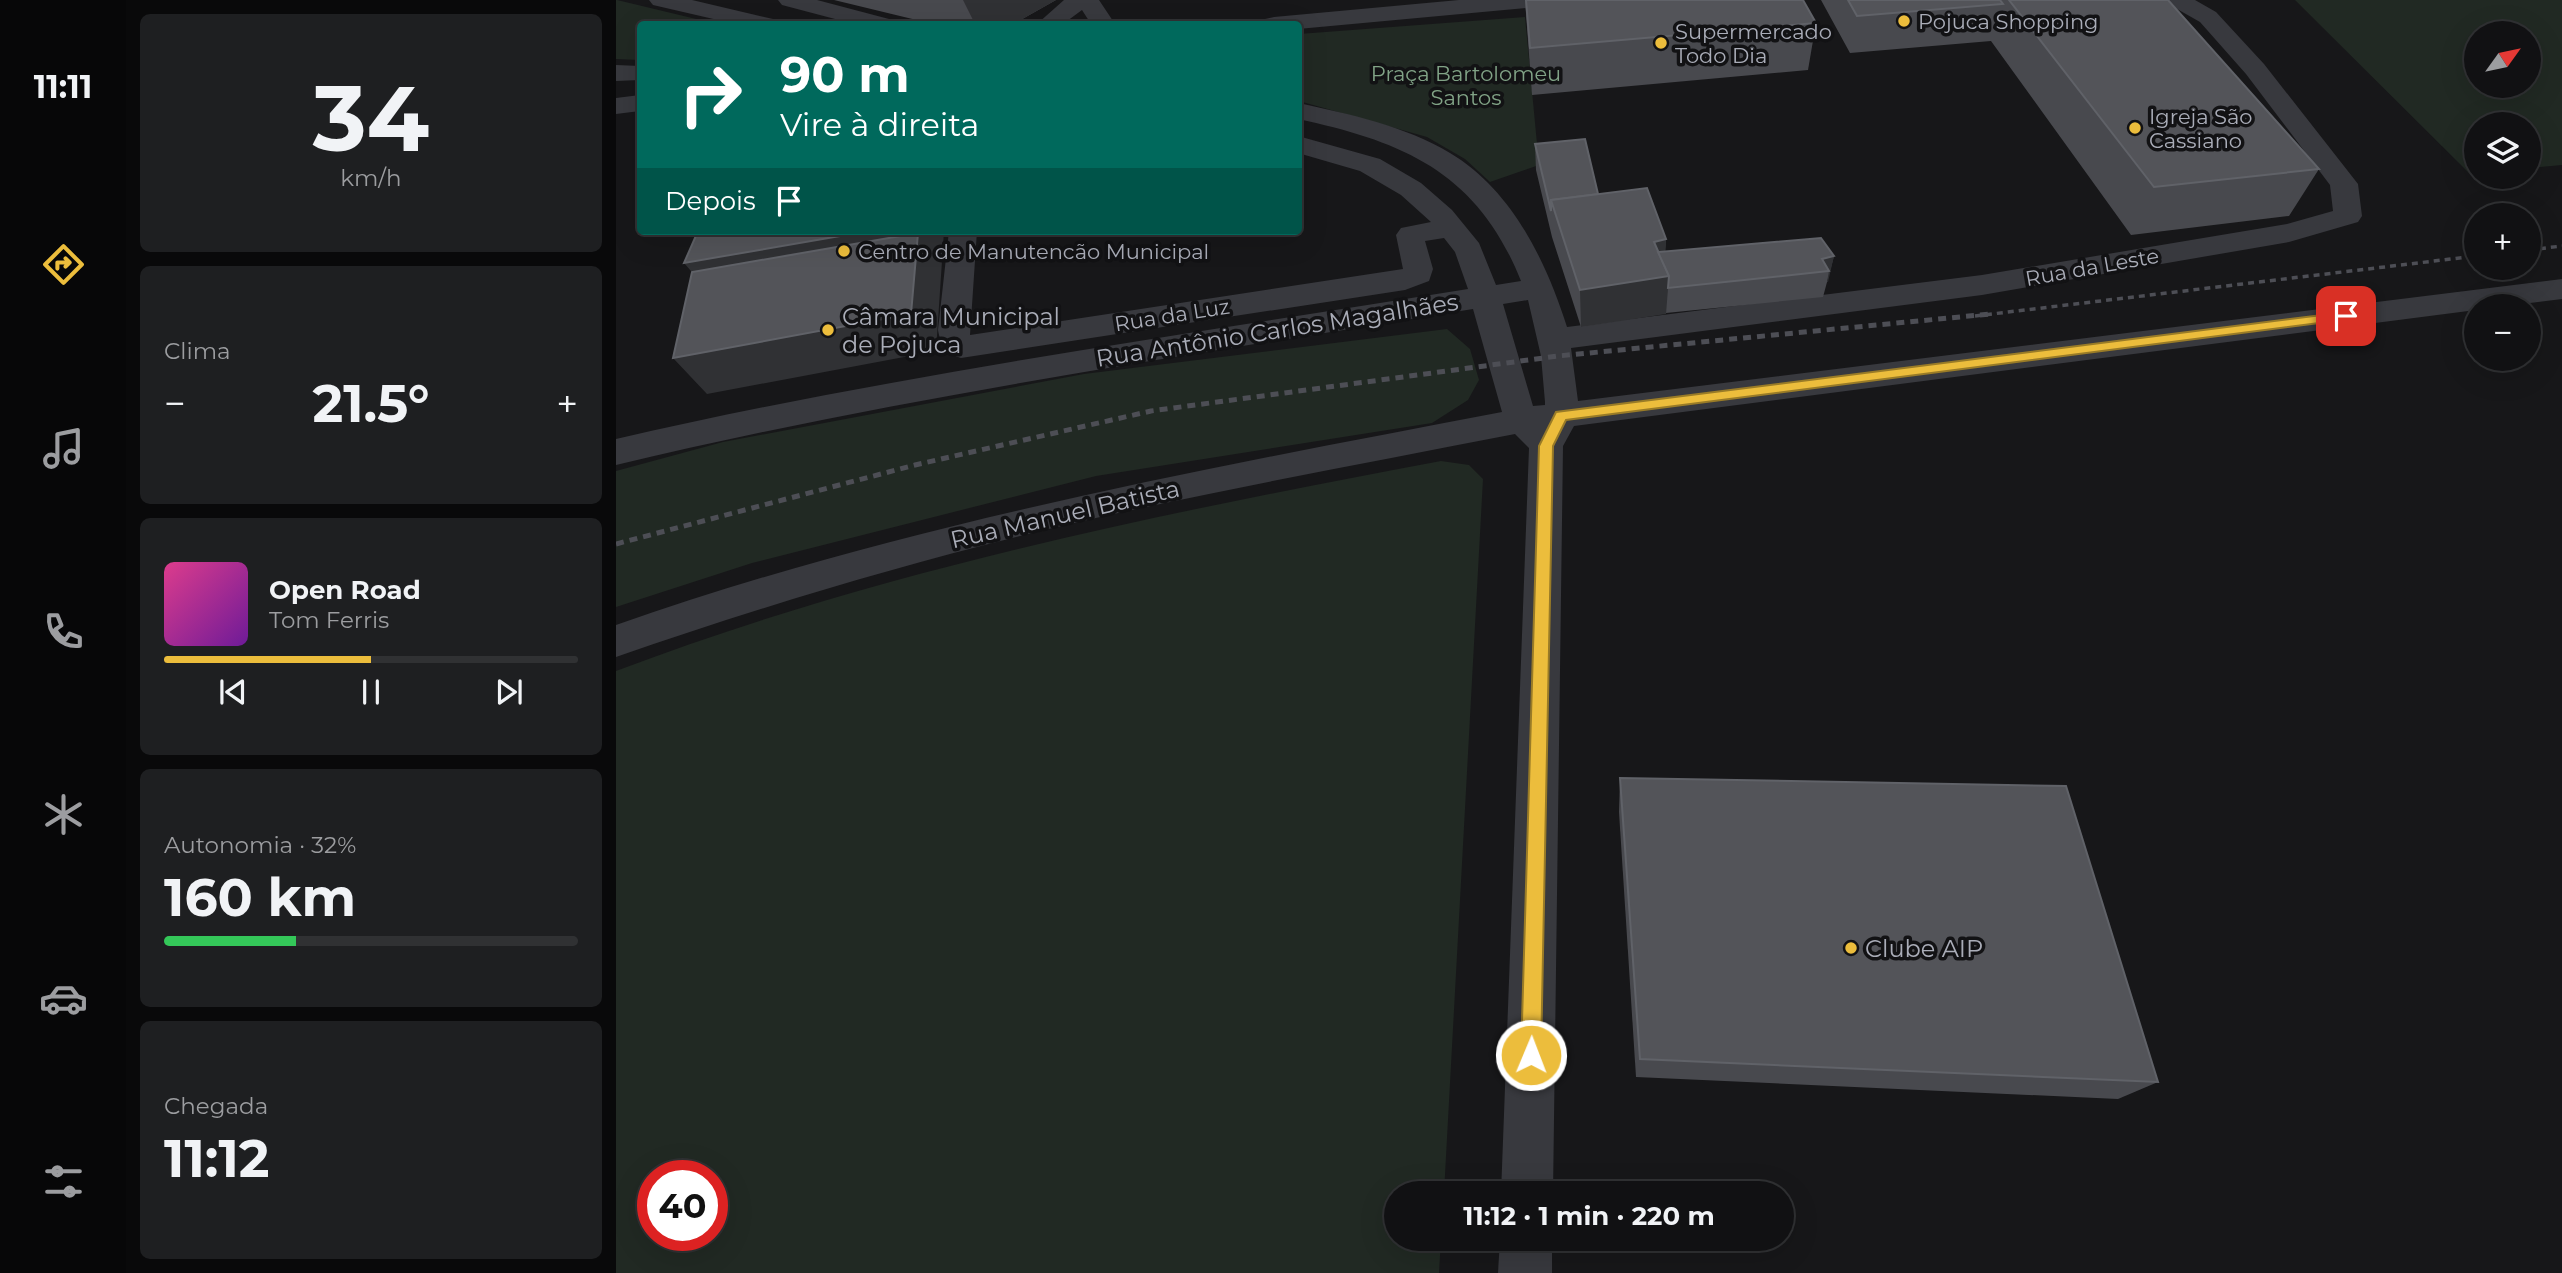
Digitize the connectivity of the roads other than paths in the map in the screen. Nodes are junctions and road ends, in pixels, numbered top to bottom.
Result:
1 (661, 0) edge
2 (790, 0) edge
3 (1079, 0) edge
4 (1087, 0) edge
5 (1537, 0) edge
6 (2178, 0) edge
7 (751, 21) edge
8 (869, 21) edge
9 (1053, 21) edge
10 (1101, 21) edge
11 (1302, 21) edge
12 (616, 73) edge
13 (637, 73) edge
14 (637, 103) edge
15 (616, 106) edge
16 (1302, 112) edge
17 (1302, 145) edge
18 (1451, 228) junction
19 (963, 235) edge
20 (1539, 288) junction
21 (2562, 289) edge
22 (1485, 296) junction
23 (1554, 339) junction
24 (1543, 427) junction
25 (616, 452) edge
26 (616, 641) edge
27 (1527, 1181) edge
28 (1526, 1251) edge
29 (1525, 1273) edge

1 - 7 street
2 - 8 street
3 - 9 street
4 - 10 street
5 - 11 street
6 - 23 street, Rua da Leste
12 - 13 street
14 - 15 street
16 - 20 street
17 - 18 street
18 - 19 street, Rua da Luz
18 - 22 street
20 - 22 street, Rua Antônio Carlos Magalhães
20 - 23 street
21 - 24 street, Rua Manuel Batista
22 - 24 street
22 - 25 street, Rua Antônio Carlos Magalhães
23 - 24 street
24 - 26 street, Rua Manuel Batista
24 - 27 street
28 - 29 street

